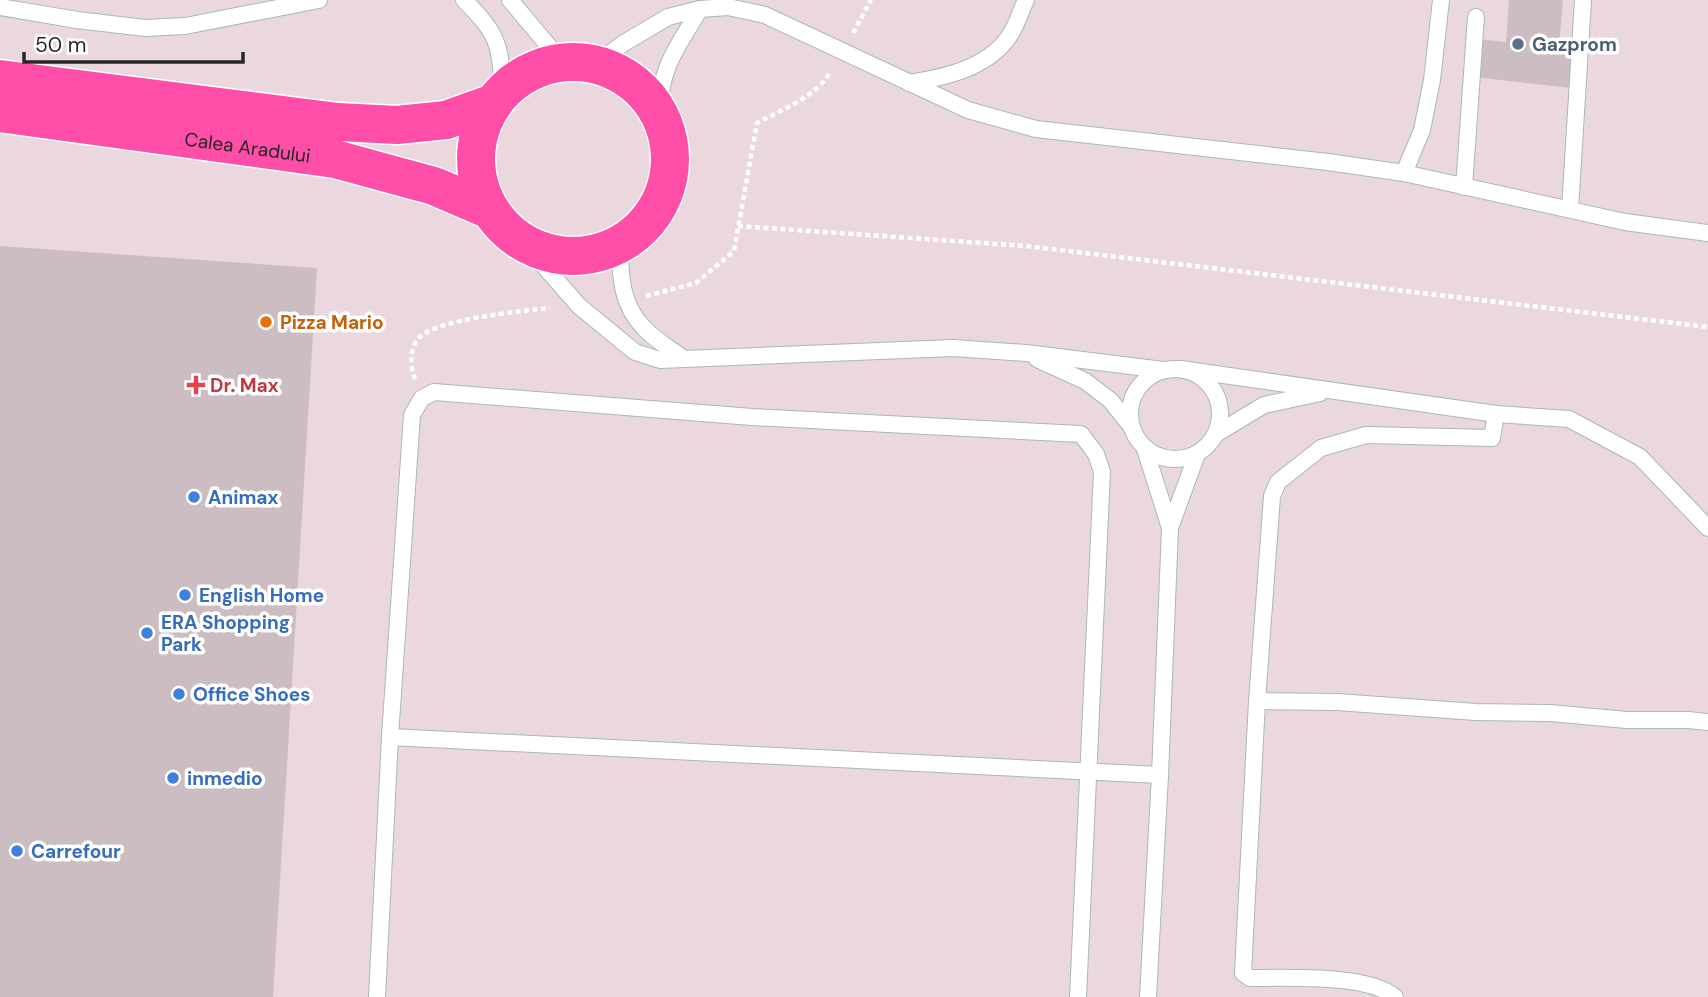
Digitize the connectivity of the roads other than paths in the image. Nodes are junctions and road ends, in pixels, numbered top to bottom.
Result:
1 (315, 0) edge
2 (464, 0) edge
3 (510, 0) edge
4 (1026, 0) edge
5 (1441, 0) edge
6 (1583, 0) edge
7 (0, 7) edge
8 (701, 9) junction
9 (1476, 17) dead end
10 (578, 63) junction
11 (0, 79) edge
12 (909, 83) junction
13 (498, 97) junction
14 (0, 113) edge
15 (659, 115) junction
16 (1405, 173) junction
17 (1464, 187) junction
18 (1570, 209) junction
19 (490, 210) junction
20 (1708, 233) edge
21 (524, 243) junction
22 (620, 245) junction
23 (1026, 353) junction
24 (684, 359) junction
25 (1181, 369) junction
26 (1163, 370) junction
27 (1331, 391) junction
28 (1496, 414) junction
29 (1132, 427) junction
30 (1216, 434) junction
31 (1145, 449) junction
32 (1197, 454) junction
33 (1170, 528) junction
34 (1708, 528) edge
35 (1258, 701) junction
36 (1708, 722) edge
37 (390, 737) junction
38 (1089, 772) junction
39 (1160, 775) junction
40 (377, 997) edge
41 (1079, 997) edge
42 (1148, 997) edge
43 (1395, 997) edge

1 - 7 lane
2 - 13 lane
3 - 10 lane
4 - 12 lane
5 - 16 lane
6 - 18 lane
8 - 10 lane
8 - 12 lane
8 - 15 lane
9 - 17 lane
10 - 13 highway, Calea Aradului
10 - 15 highway, Calea Aradului
11 - 13 highway, Calea Aradului
12 - 16 lane
13 - 19 highway, Calea Aradului
14 - 19 highway, Calea Aradului
15 - 22 highway, Calea Aradului
16 - 17 lane
17 - 18 lane
18 - 20 lane
19 - 21 highway, Calea Aradului
21 - 22 highway, Calea Aradului
21 - 24 lane
22 - 24 lane
23 - 24 lane
23 - 26 lane
23 - 29 lane
25 - 26 lane
25 - 27 lane
25 - 30 lane
26 - 29 lane
27 - 28 lane
27 - 30 lane
28 - 34 lane
28 - 35 lane
29 - 31 lane
30 - 32 lane
31 - 32 lane
31 - 33 lane
32 - 33 lane
33 - 39 lane
35 - 36 lane
35 - 43 lane
37 - 38 lane
37 - 38 lane
37 - 40 lane
38 - 39 lane
38 - 41 lane
39 - 42 lane

